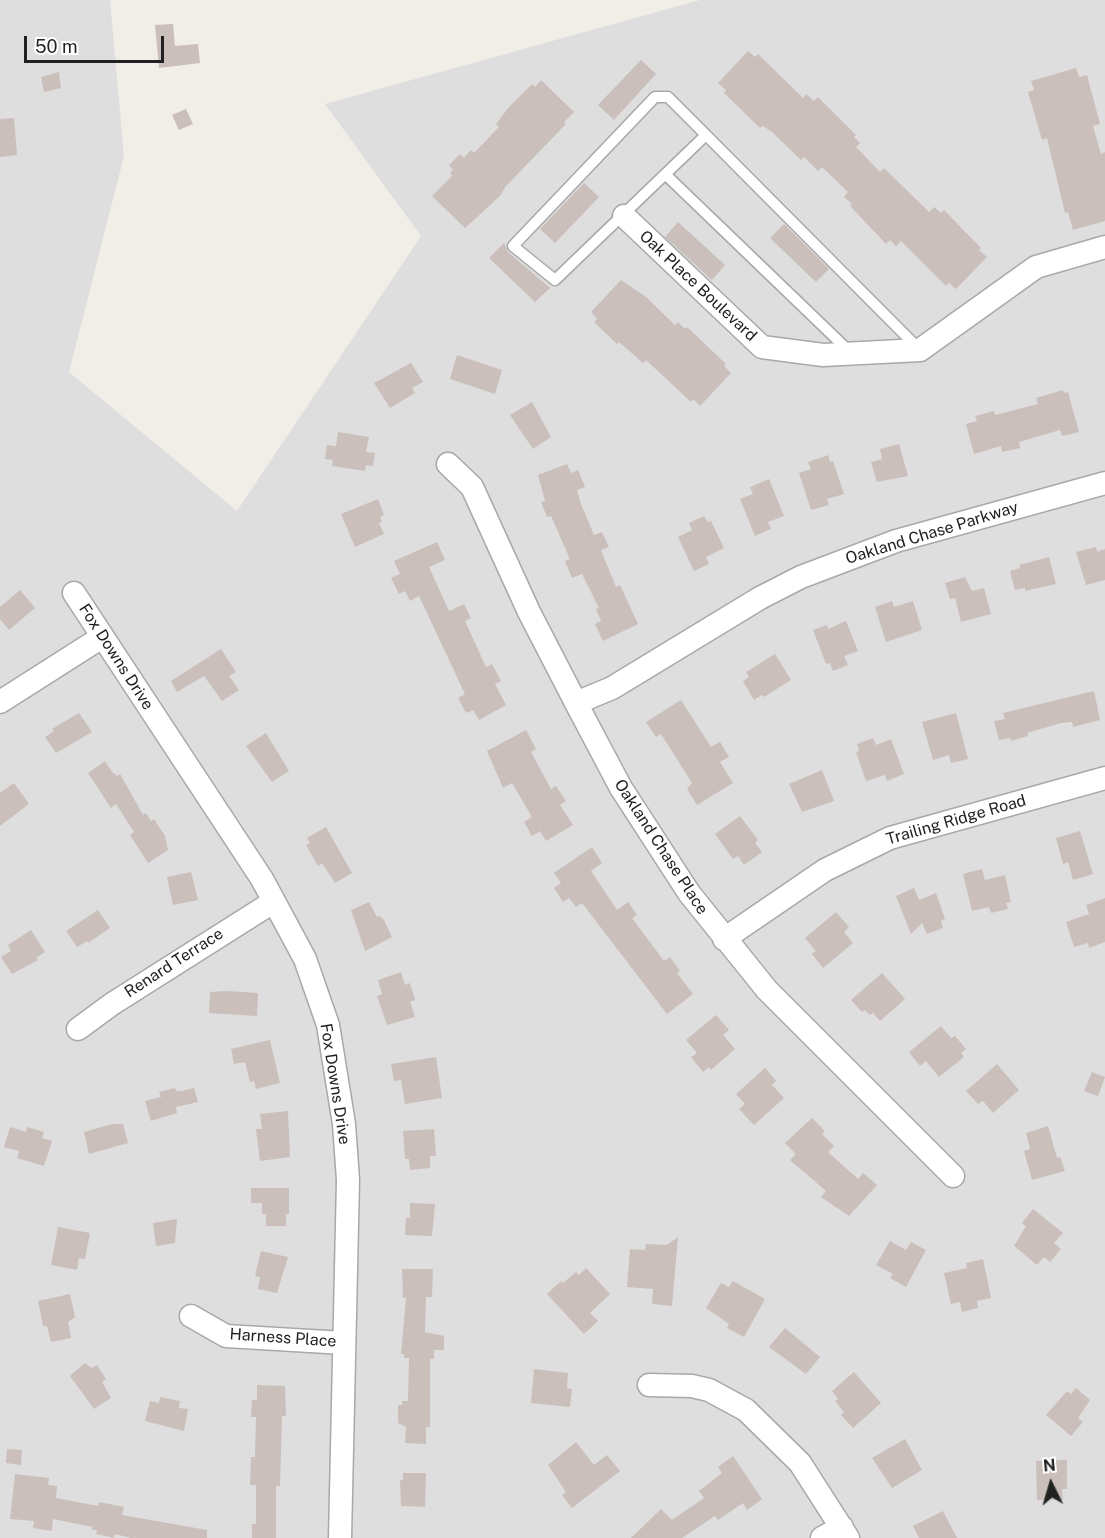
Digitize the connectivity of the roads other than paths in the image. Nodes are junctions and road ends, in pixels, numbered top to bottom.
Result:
1 (706, 135) junction
2 (666, 175) junction
3 (624, 216) junction
4 (1105, 247) edge
5 (920, 350) junction
6 (851, 353) junction
7 (448, 464) dead end
8 (1105, 483) edge
9 (74, 592) dead end
10 (102, 637) junction
11 (0, 702) edge
12 (576, 703) junction
13 (1105, 778) edge
14 (273, 902) junction
15 (724, 939) junction
16 (78, 1029) dead end
17 (953, 1176) dead end
18 (191, 1316) dead end
19 (344, 1343) junction
20 (649, 1385) dead end
21 (845, 1533) edge
22 (340, 1538) edge
23 (822, 1538) edge

1 - 2 lane
1 - 3 lane
1 - 5 lane
2 - 3 lane
2 - 6 lane
3 - 6 street, Oak Place Boulevard
4 - 5 street
5 - 6 street, Oak Place Boulevard
7 - 12 street, Oakland Chase Place
8 - 12 street, Oakland Chase Parkway
9 - 10 street, Fox Downs Drive
10 - 11 street
10 - 14 street, Fox Downs Drive
12 - 15 street, Oakland Chase Place
13 - 15 street, Trailing Ridge Road
14 - 16 street, Renard Terrace
14 - 19 street, Fox Downs Drive
15 - 17 street, Oakland Chase Place
18 - 19 street, Harness Place
19 - 22 street, Fox Downs Drive
20 - 21 street
21 - 23 street

